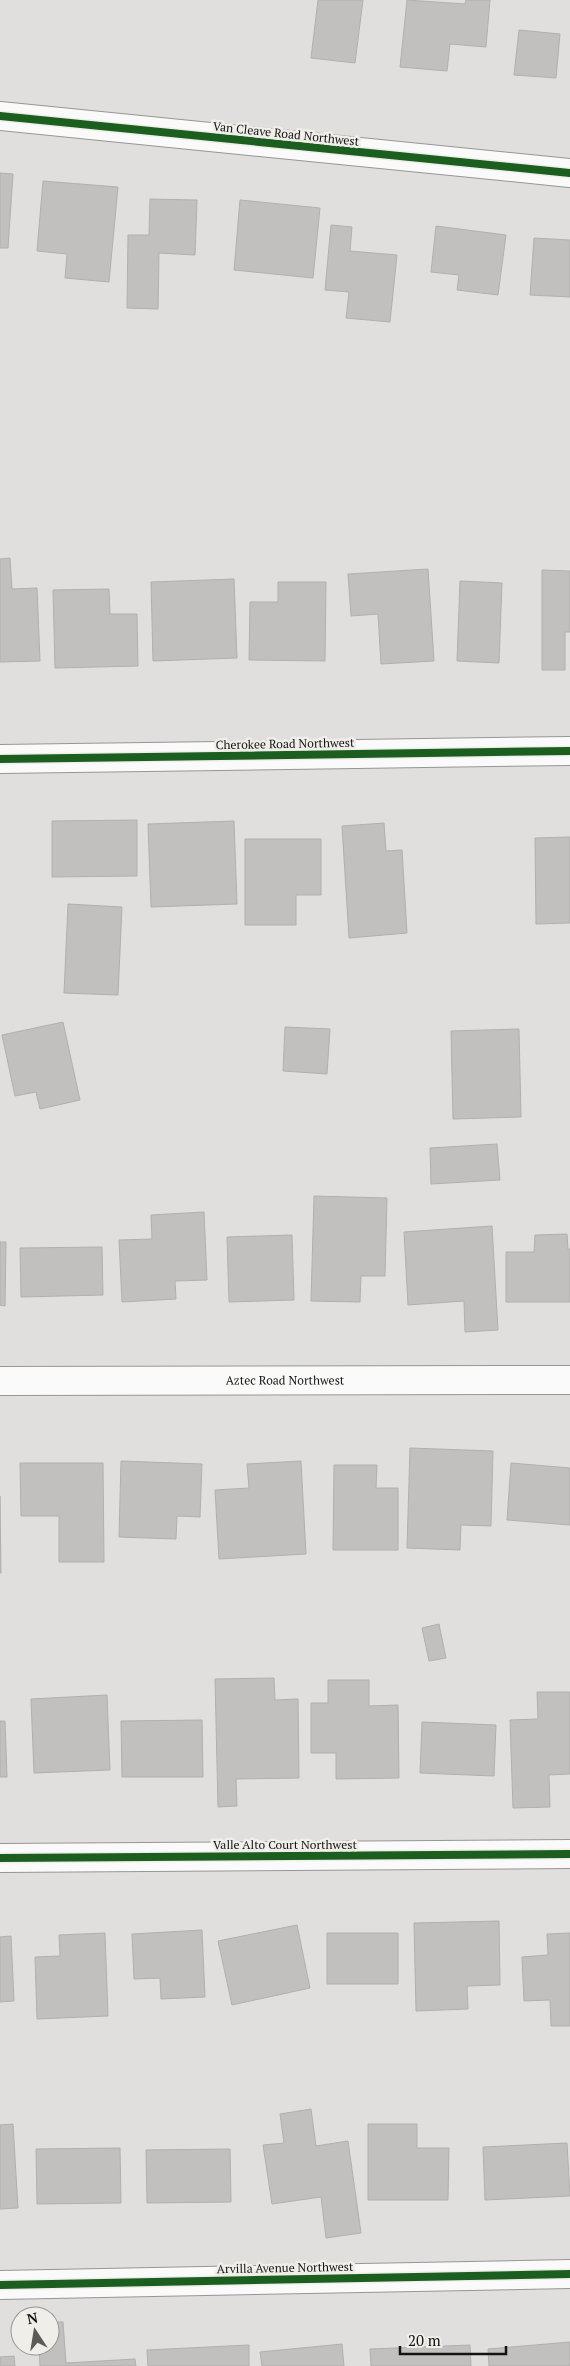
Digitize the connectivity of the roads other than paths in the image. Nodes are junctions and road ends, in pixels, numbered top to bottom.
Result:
1 (0, 116) edge
2 (570, 173) edge
3 (570, 751) edge
4 (0, 759) edge
5 (570, 1380) edge
6 (0, 1381) edge
7 (570, 1854) edge
8 (0, 1858) edge
9 (570, 2274) edge
10 (0, 2285) edge

1 - 2 street, Van Cleave Road Northwest
3 - 4 street, Cherokee Road Northwest
5 - 6 street, Aztec Road Northwest
7 - 8 street, Valle Alto Court Northwest
9 - 10 street, Arvilla Avenue Northwest

